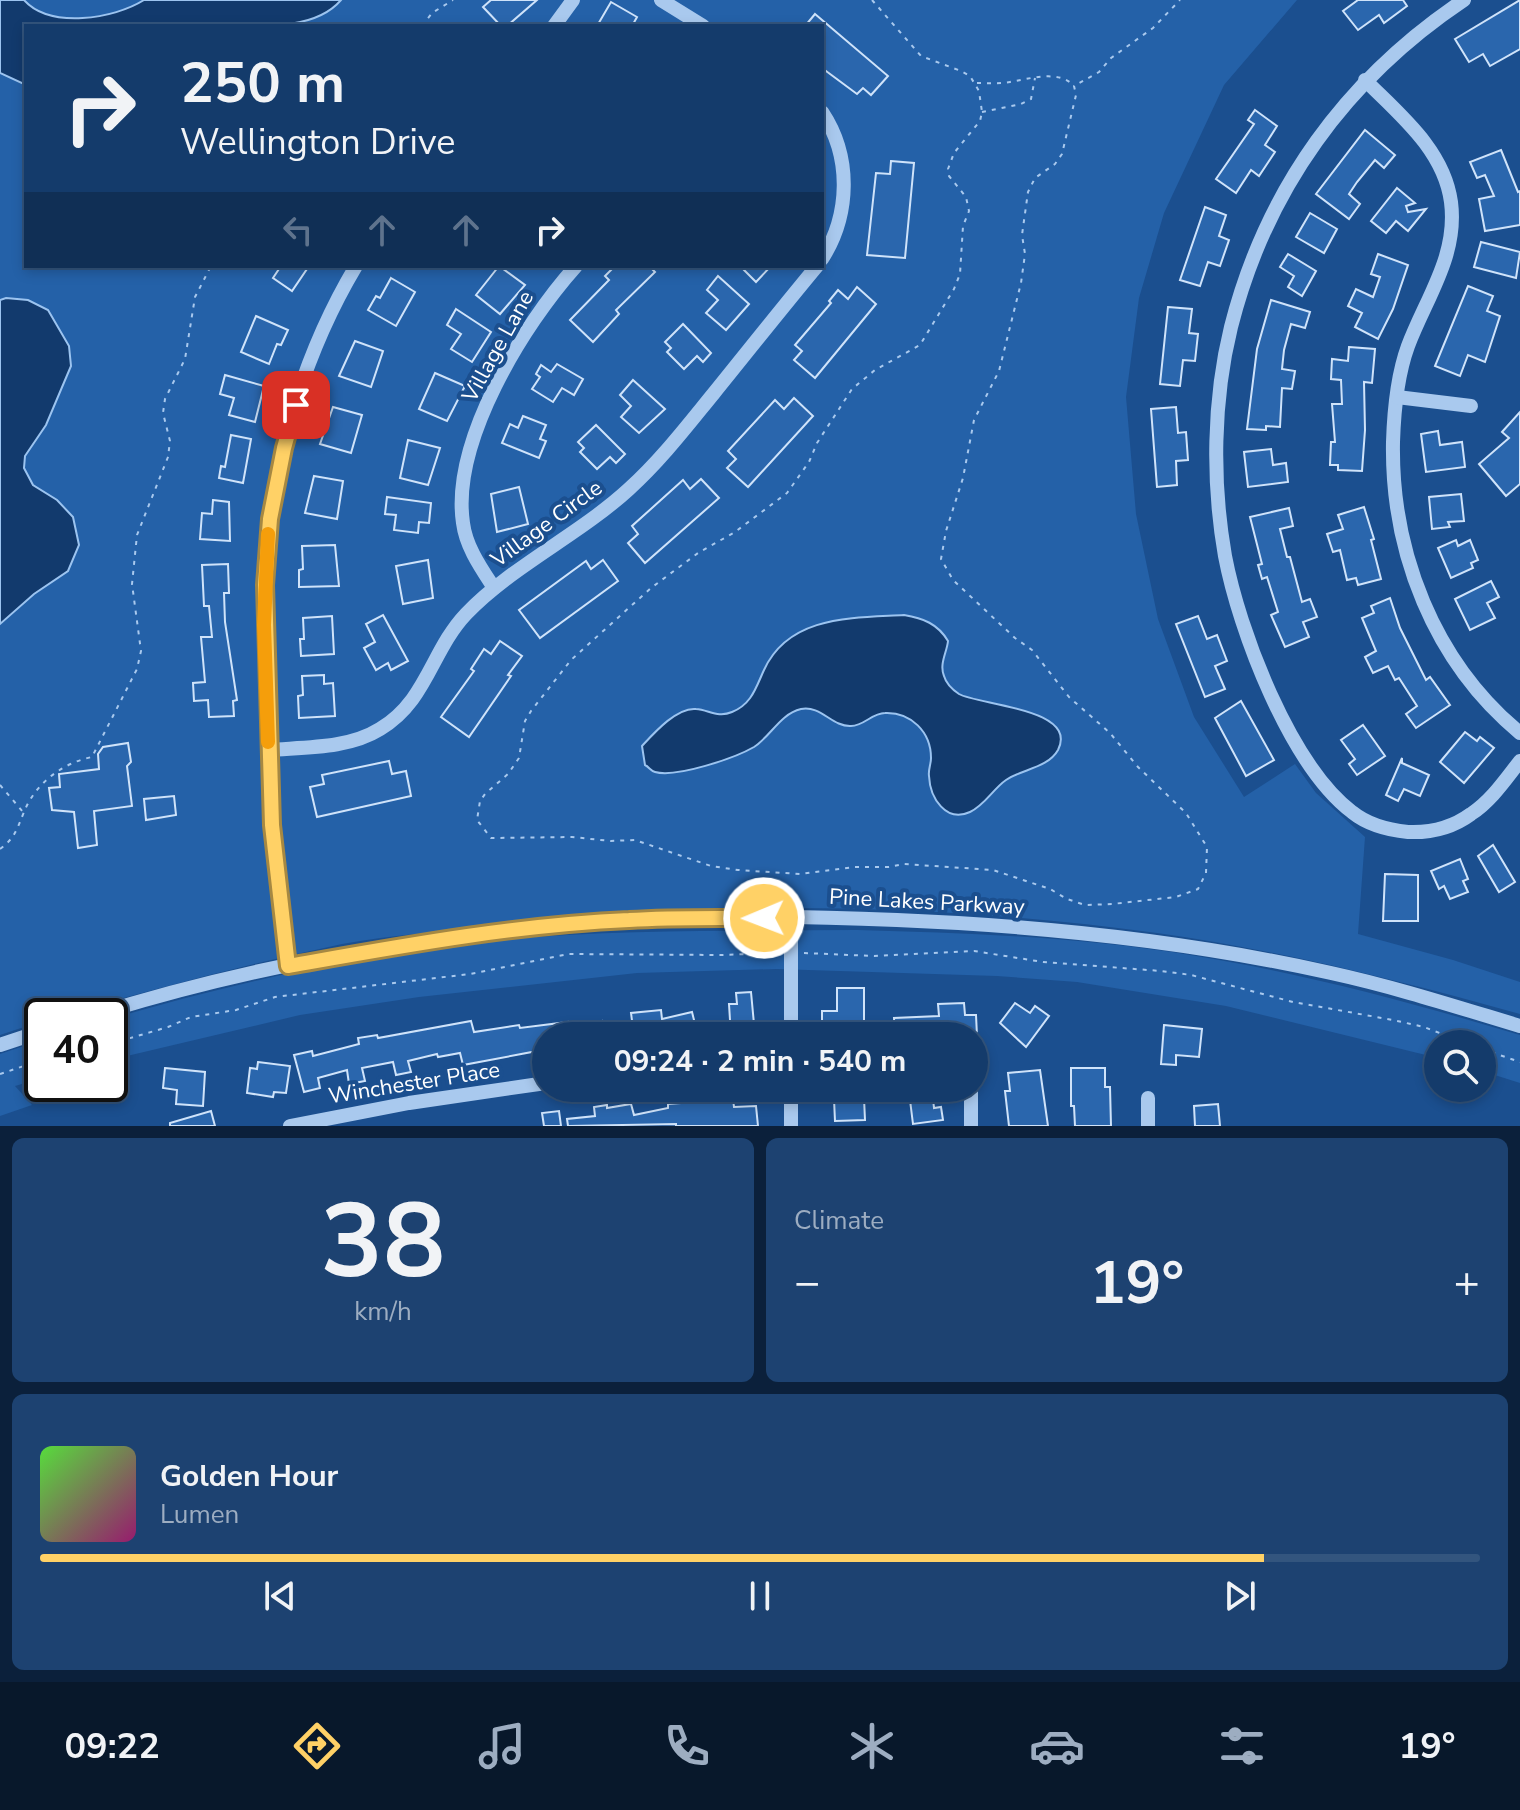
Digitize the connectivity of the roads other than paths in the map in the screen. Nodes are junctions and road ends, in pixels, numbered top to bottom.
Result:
1 (573, 0) edge
2 (661, 0) edge
3 (1464, 0) edge
4 (555, 24) edge
5 (700, 24) edge
6 (1365, 80) junction
7 (824, 116) edge
8 (824, 255) edge
9 (355, 268) edge
10 (574, 268) edge
11 (815, 268) edge
12 (1397, 397) junction
13 (1471, 406) dead end
14 (494, 588) junction
15 (1520, 733) edge
16 (268, 750) junction
17 (1520, 761) edge
18 (791, 918) junction
19 (288, 966) junction
20 (128, 1005) edge
21 (791, 1022) edge
22 (1520, 1026) edge
23 (24, 1037) edge
24 (0, 1045) edge
25 (532, 1085) edge
26 (1148, 1098) dead end
27 (791, 1102) edge
28 (971, 1102) edge
29 (290, 1126) edge
30 (791, 1126) edge
31 (971, 1126) edge
32 (1148, 1126) edge

1 - 4 street
2 - 5 street
3 - 6 street
6 - 12 street
6 - 17 street
7 - 8 street
9 - 16 street
10 - 14 street, Village Lane
11 - 14 street, Village Circle
12 - 13 street
12 - 15 street
14 - 16 street, Village Circle
16 - 19 street
18 - 19 street, Pine Lakes Parkway
18 - 21 street
18 - 22 street, Pine Lakes Parkway
19 - 20 street, Pine Lakes Parkway
23 - 24 street
25 - 29 street, Winchester Place
26 - 32 street
27 - 30 street
28 - 31 street

